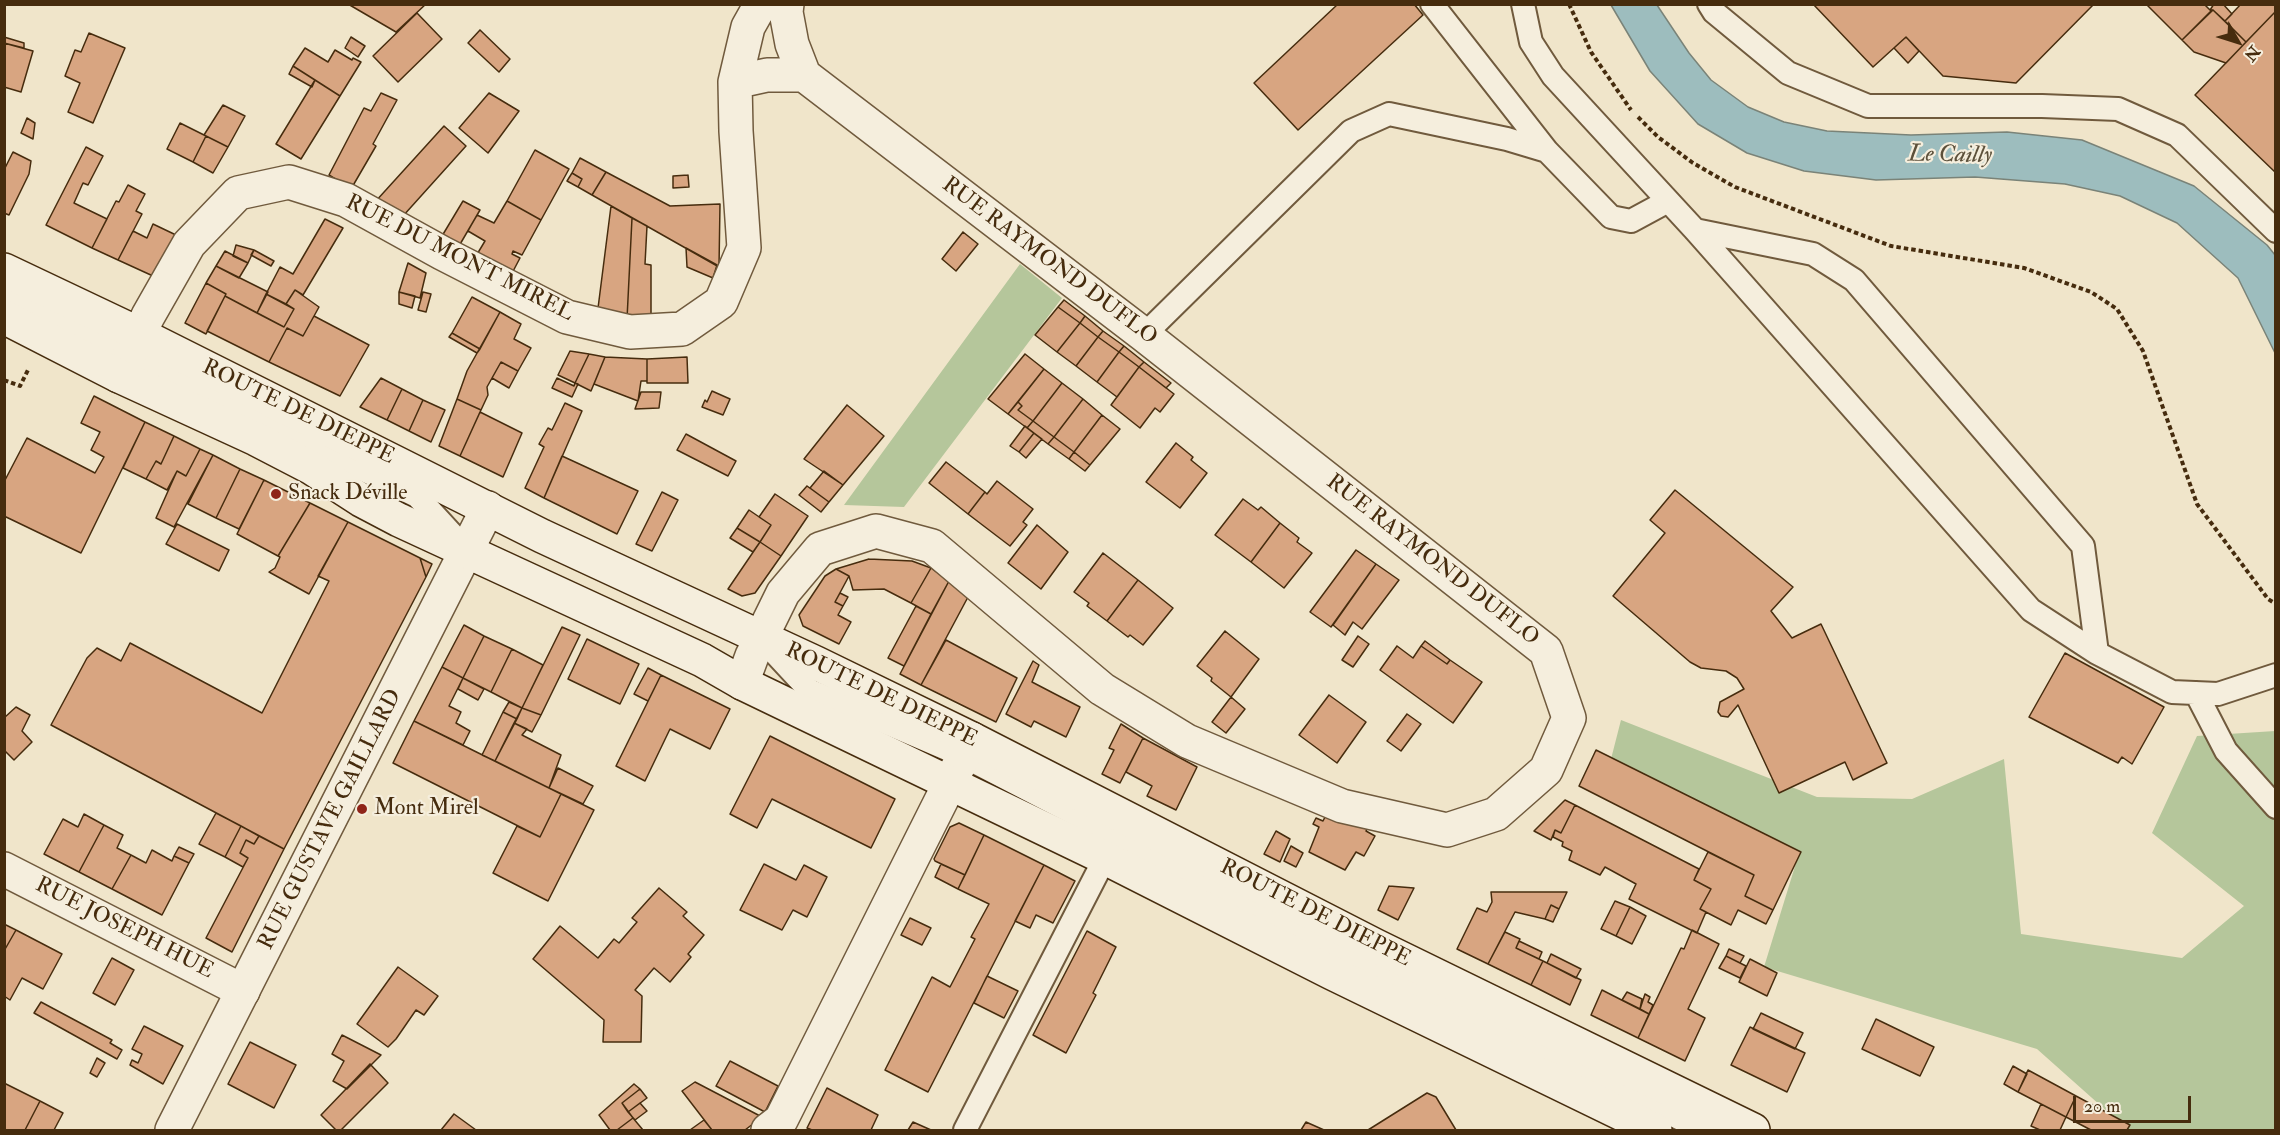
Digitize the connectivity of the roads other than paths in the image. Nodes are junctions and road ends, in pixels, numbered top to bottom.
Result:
1 (787, 4) edge
2 (1432, 4) edge
3 (1523, 4) edge
4 (1709, 4) edge
5 (754, 16) edge
6 (804, 75) junction
7 (735, 82) junction
8 (1547, 151) junction
9 (1668, 201) junction
10 (1695, 230) junction
11 (2276, 231) edge
12 (4, 270) edge
13 (4, 295) edge
14 (4, 317) edge
15 (1144, 335) junction
16 (129, 356) junction
17 (488, 508) junction
18 (467, 550) junction
19 (761, 639) junction
20 (2097, 653) junction
21 (2276, 675) edge
22 (742, 683) junction
23 (2196, 693) junction
24 (962, 760) junction
25 (2276, 807) edge
26 (1105, 858) junction
27 (4, 869) edge
28 (243, 991) junction
29 (172, 1131) edge
30 (768, 1131) edge
31 (965, 1131) edge
32 (1655, 1131) edge
33 (1703, 1131) edge
34 (1753, 1131) edge

1 - 6 street
2 - 8 lane
3 - 9 lane
4 - 11 lane
5 - 7 street, RUE DU MONT MIREL
6 - 7 street
6 - 15 street, RUE RAYMOND DUFLO
7 - 16 street, RUE DU MONT MIREL
8 - 9 lane
8 - 15 lane
9 - 10 lane
10 - 20 lane
10 - 20 lane
12 - 16 street, ROUTE DE DIEPPE
13 - 16 lane
14 - 16 street, ROUTE DE DIEPPE
15 - 19 street, RUE RAYMOND DUFLO
16 - 17 street, ROUTE DE DIEPPE
16 - 18 street, ROUTE DE DIEPPE
17 - 18 street, RUE GUSTAVE GAILLARD
17 - 19 street, ROUTE DE DIEPPE
18 - 22 street, ROUTE DE DIEPPE
18 - 28 street, RUE GUSTAVE GAILLARD
19 - 22 street, RUE RAYMOND DUFLO
19 - 24 street, ROUTE DE DIEPPE
20 - 23 lane
21 - 23 lane
22 - 24 street, ROUTE DE DIEPPE
23 - 25 lane
24 - 26 street, ROUTE DE DIEPPE
24 - 30 street
24 - 33 lane
24 - 34 street, ROUTE DE DIEPPE
26 - 31 lane
26 - 32 street, ROUTE DE DIEPPE
27 - 28 street, RUE JOSEPH HUE
28 - 29 street, RUE GUSTAVE GAILLARD

